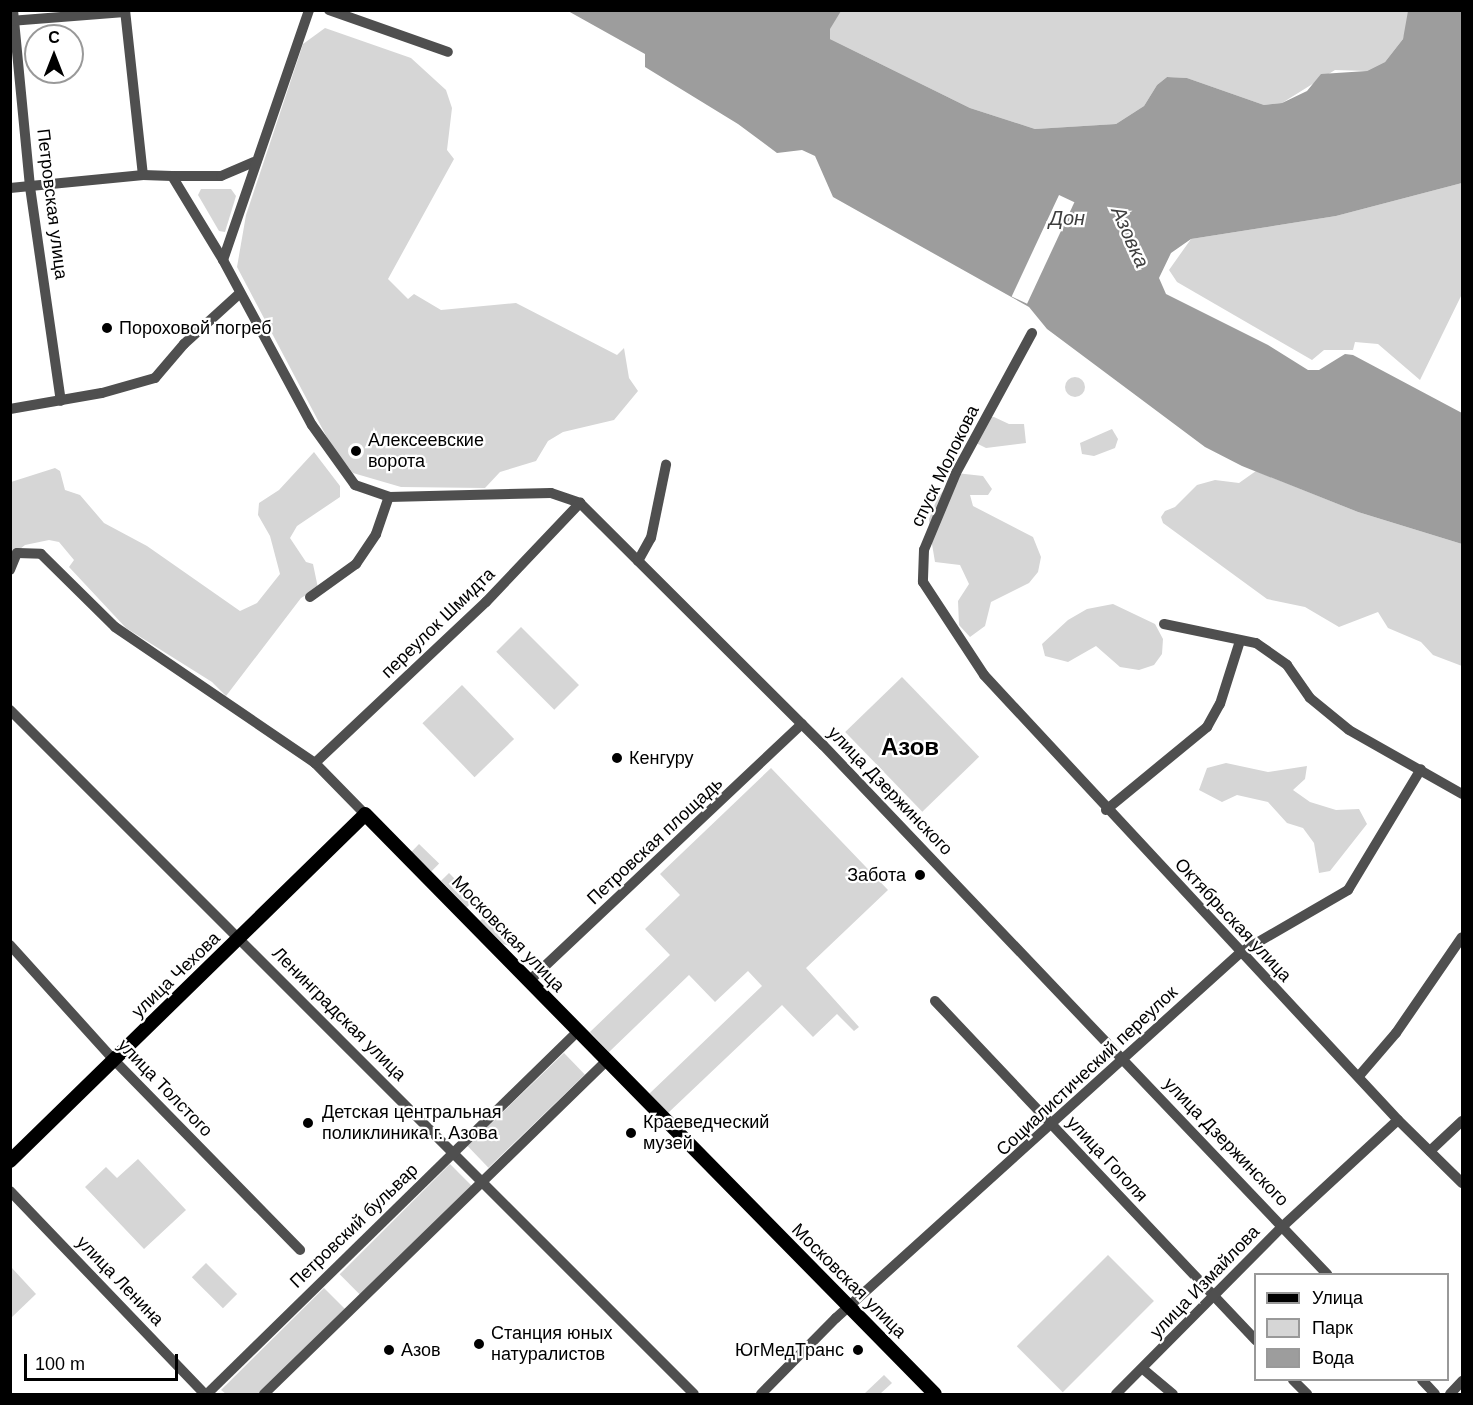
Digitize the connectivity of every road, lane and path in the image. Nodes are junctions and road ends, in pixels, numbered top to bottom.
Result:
1 (309, 10) edge
2 (329, 10) edge
3 (125, 11) edge
4 (13, 18) edge
5 (448, 52) dead end
6 (254, 162) junction
7 (143, 175) junction
8 (172, 176) junction
9 (30, 186) junction
10 (10, 188) edge
11 (223, 260) junction
12 (239, 294) junction
13 (1032, 333) dead end
14 (61, 400) junction
15 (10, 409) edge
16 (666, 465) dead end
17 (389, 497) junction
18 (580, 503) junction
19 (638, 561) junction
20 (10, 570) edge
21 (310, 597) dead end
22 (1164, 624) dead end
23 (1240, 641) junction
24 (984, 675) joint
25 (10, 710) edge
26 (802, 724) junction
27 (315, 763) junction
28 (1421, 769) junction
29 (1462, 794) edge
30 (1106, 810) junction
31 (365, 814) junction
32 (241, 937) junction
33 (1462, 938) edge
34 (10, 945) edge
35 (1241, 952) junction
36 (530, 981) junction
37 (935, 1001) dead end
38 (577, 1032) junction
39 (1124, 1059) junction
40 (114, 1060) junction
41 (606, 1061) junction
42 (1359, 1076) junction
43 (1398, 1120) junction
44 (1462, 1121) edge
45 (1053, 1125) junction
46 (1430, 1151) junction
47 (453, 1152) junction
48 (10, 1161) edge
49 (483, 1182) junction
50 (1462, 1183) edge
51 (10, 1191) edge
52 (1283, 1226) junction
53 (300, 1250) dead end
54 (1325, 1273) edge
55 (1215, 1296) junction
56 (849, 1307) junction
57 (1254, 1338) edge
58 (1143, 1369) junction
59 (1294, 1381) edge
60 (1423, 1381) edge
61 (1462, 1381) edge
62 (206, 1395) edge
63 (264, 1395) edge
64 (694, 1395) edge
65 (761, 1395) edge
66 (935, 1395) edge
67 (1116, 1395) edge
68 (1173, 1395) edge
69 (1307, 1395) edge
70 (1435, 1395) edge
71 (1450, 1395) edge

1 - 6 street
2 - 5 street
3 - 4 street
3 - 7 street
4 - 9 street, Петровская улица
6 - 8 street
6 - 11 street
7 - 8 street
7 - 9 street
8 - 11 street
9 - 10 street
9 - 14 street, Петровская улица
11 - 12 street
12 - 14 street
12 - 17 street, улица Дзержинского
13 - 24 street, спуск Молокова
14 - 15 street
16 - 19 street
17 - 18 street, улица Дзержинского
17 - 21 street
18 - 19 street, улица Дзержинского
18 - 27 street, переулок Шмидта
19 - 26 street, улица Дзержинского
20 - 27 street, Московская улица
22 - 23 street
23 - 28 street
23 - 30 street
24 - 30 street, Октябрьская улица
25 - 32 street, Ленинградская улица
26 - 36 street, Петровская площадь
26 - 39 street, улица Дзержинского
27 - 31 street, Московская улица
28 - 29 street
28 - 35 street, Социалистический переулок
30 - 35 street, Октябрьская улица
31 - 32 main road, улица Чехова
31 - 36 main road, Московская улица
32 - 40 main road, улица Чехова
32 - 47 street, Ленинградская улица
33 - 42 street
34 - 40 street, улица Толстого
35 - 39 street, Социалистический переулок
35 - 42 street, Октябрьская улица
36 - 38 main road, Московская улица
37 - 45 street, улица Гоголя
38 - 41 main road, Московская улица
38 - 47 street, Петровский бульвар
39 - 45 street, Социалистический переулок
39 - 52 street, улица Дзержинского
40 - 48 main road, улица Чехова
40 - 53 street, улица Толстого
41 - 49 street
41 - 56 main road, Московская улица
42 - 43 street, Октябрьская улица
43 - 46 street, Октябрьская улица
43 - 52 street, улица Измайлова
44 - 46 street
45 - 55 street, улица Гоголя
45 - 56 street, Социалистический переулок
46 - 50 street, Октябрьская улица
47 - 49 street, Ленинградская улица
47 - 62 street, Петровский бульвар
49 - 63 street
49 - 64 street, Ленинградская улица
51 - 62 street, улица Ленина
52 - 54 street, улица Дзержинского
52 - 55 street, улица Измайлова
55 - 57 street, улица Гоголя
55 - 58 street, улица Измайлова
56 - 65 street, Социалистический переулок
56 - 66 main road, Московская улица
58 - 67 street, улица Измайлова
58 - 68 street
59 - 69 street
60 - 70 street
61 - 71 street

